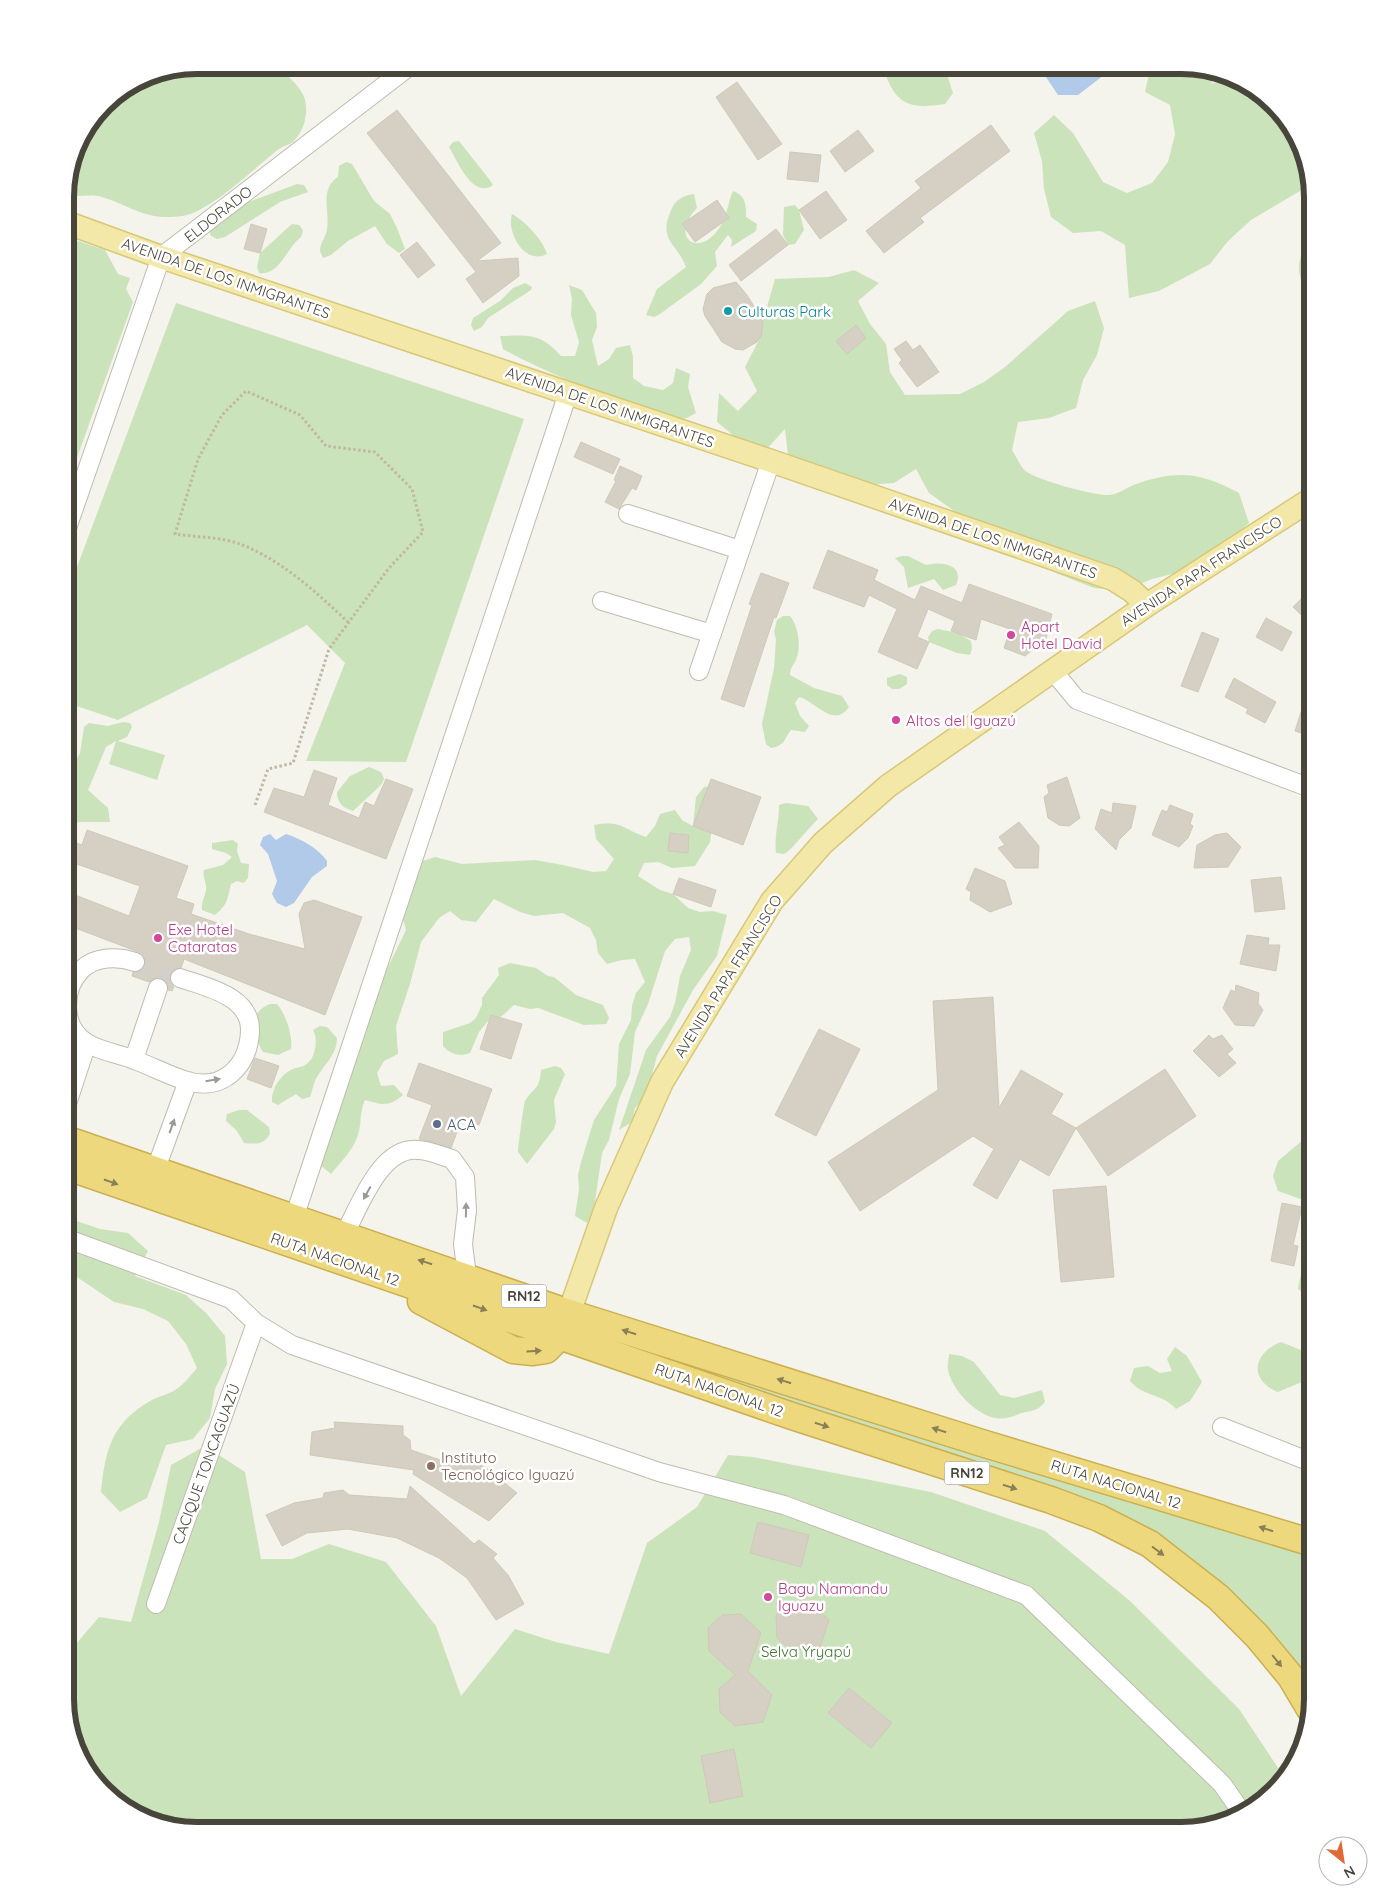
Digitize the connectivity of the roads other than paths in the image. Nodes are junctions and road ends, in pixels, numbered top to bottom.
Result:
1 (399, 74) edge
2 (74, 225) edge
3 (161, 257) junction
4 (568, 393) junction
5 (771, 461) junction
6 (1304, 504) edge
7 (74, 508) edge
8 (628, 514) dead end
9 (740, 550) junction
10 (602, 601) dead end
11 (1147, 605) junction
12 (712, 634) junction
13 (699, 671) dead end
14 (1053, 671) junction
15 (1304, 786) edge
16 (135, 962) tunnel mouth
17 (180, 978) tunnel mouth
18 (74, 981) edge
19 (158, 988) dead end
20 (74, 1029) edge
21 (86, 1043) junction
22 (134, 1059) junction
23 (74, 1081) edge
24 (188, 1082) junction
25 (74, 1142) edge
26 (74, 1169) edge
27 (155, 1171) junction
28 (294, 1218) junction
29 (344, 1235) junction
30 (74, 1241) edge
31 (467, 1276) junction
32 (256, 1323) junction
33 (565, 1324) junction
34 (1222, 1427) dead end
35 (1304, 1459) edge
36 (1304, 1540) edge
37 (156, 1604) dead end
38 (1304, 1699) edge
39 (1239, 1808) edge

1 - 3 street, ELDORADO
2 - 3 main road, AVENIDA DE LOS INMIGRANTES
3 - 4 main road, AVENIDA DE LOS INMIGRANTES
3 - 7 street
4 - 5 main road, AVENIDA DE LOS INMIGRANTES
4 - 28 street
5 - 9 street
5 - 11 main road, AVENIDA DE LOS INMIGRANTES
6 - 11 main road, AVENIDA PAPA FRANCISCO
8 - 9 street
9 - 12 street
10 - 12 street
11 - 14 main road, AVENIDA PAPA FRANCISCO
12 - 13 street
14 - 15 street
14 - 33 main road, AVENIDA PAPA FRANCISCO
16 - 18 street
24 -> 17 street
19 - 22 street
20 - 21 street
21 - 22 street
21 - 23 street
22 - 24 street
27 -> 24 street
25 - 27 highway, RUTA NACIONAL 12 / RN12
26 -> 33 highway, RUTA NACIONAL 12
27 - 28 highway, RUTA NACIONAL 12 / RN12
28 - 29 highway, RUTA NACIONAL 12 / RN12
31 -> 29 highway, RUTA NACIONAL 12 / RN12
31 -> 29 street
30 - 32 street
31 - 33 highway, RUTA NACIONAL 12 / RN12
32 - 37 street, CACIQUE TONCAGUAZÚ
32 - 39 street
36 -> 33 highway, RUTA NACIONAL 12 / RN12
33 -> 38 highway, RUTA NACIONAL 12 / RN12
34 - 35 street

